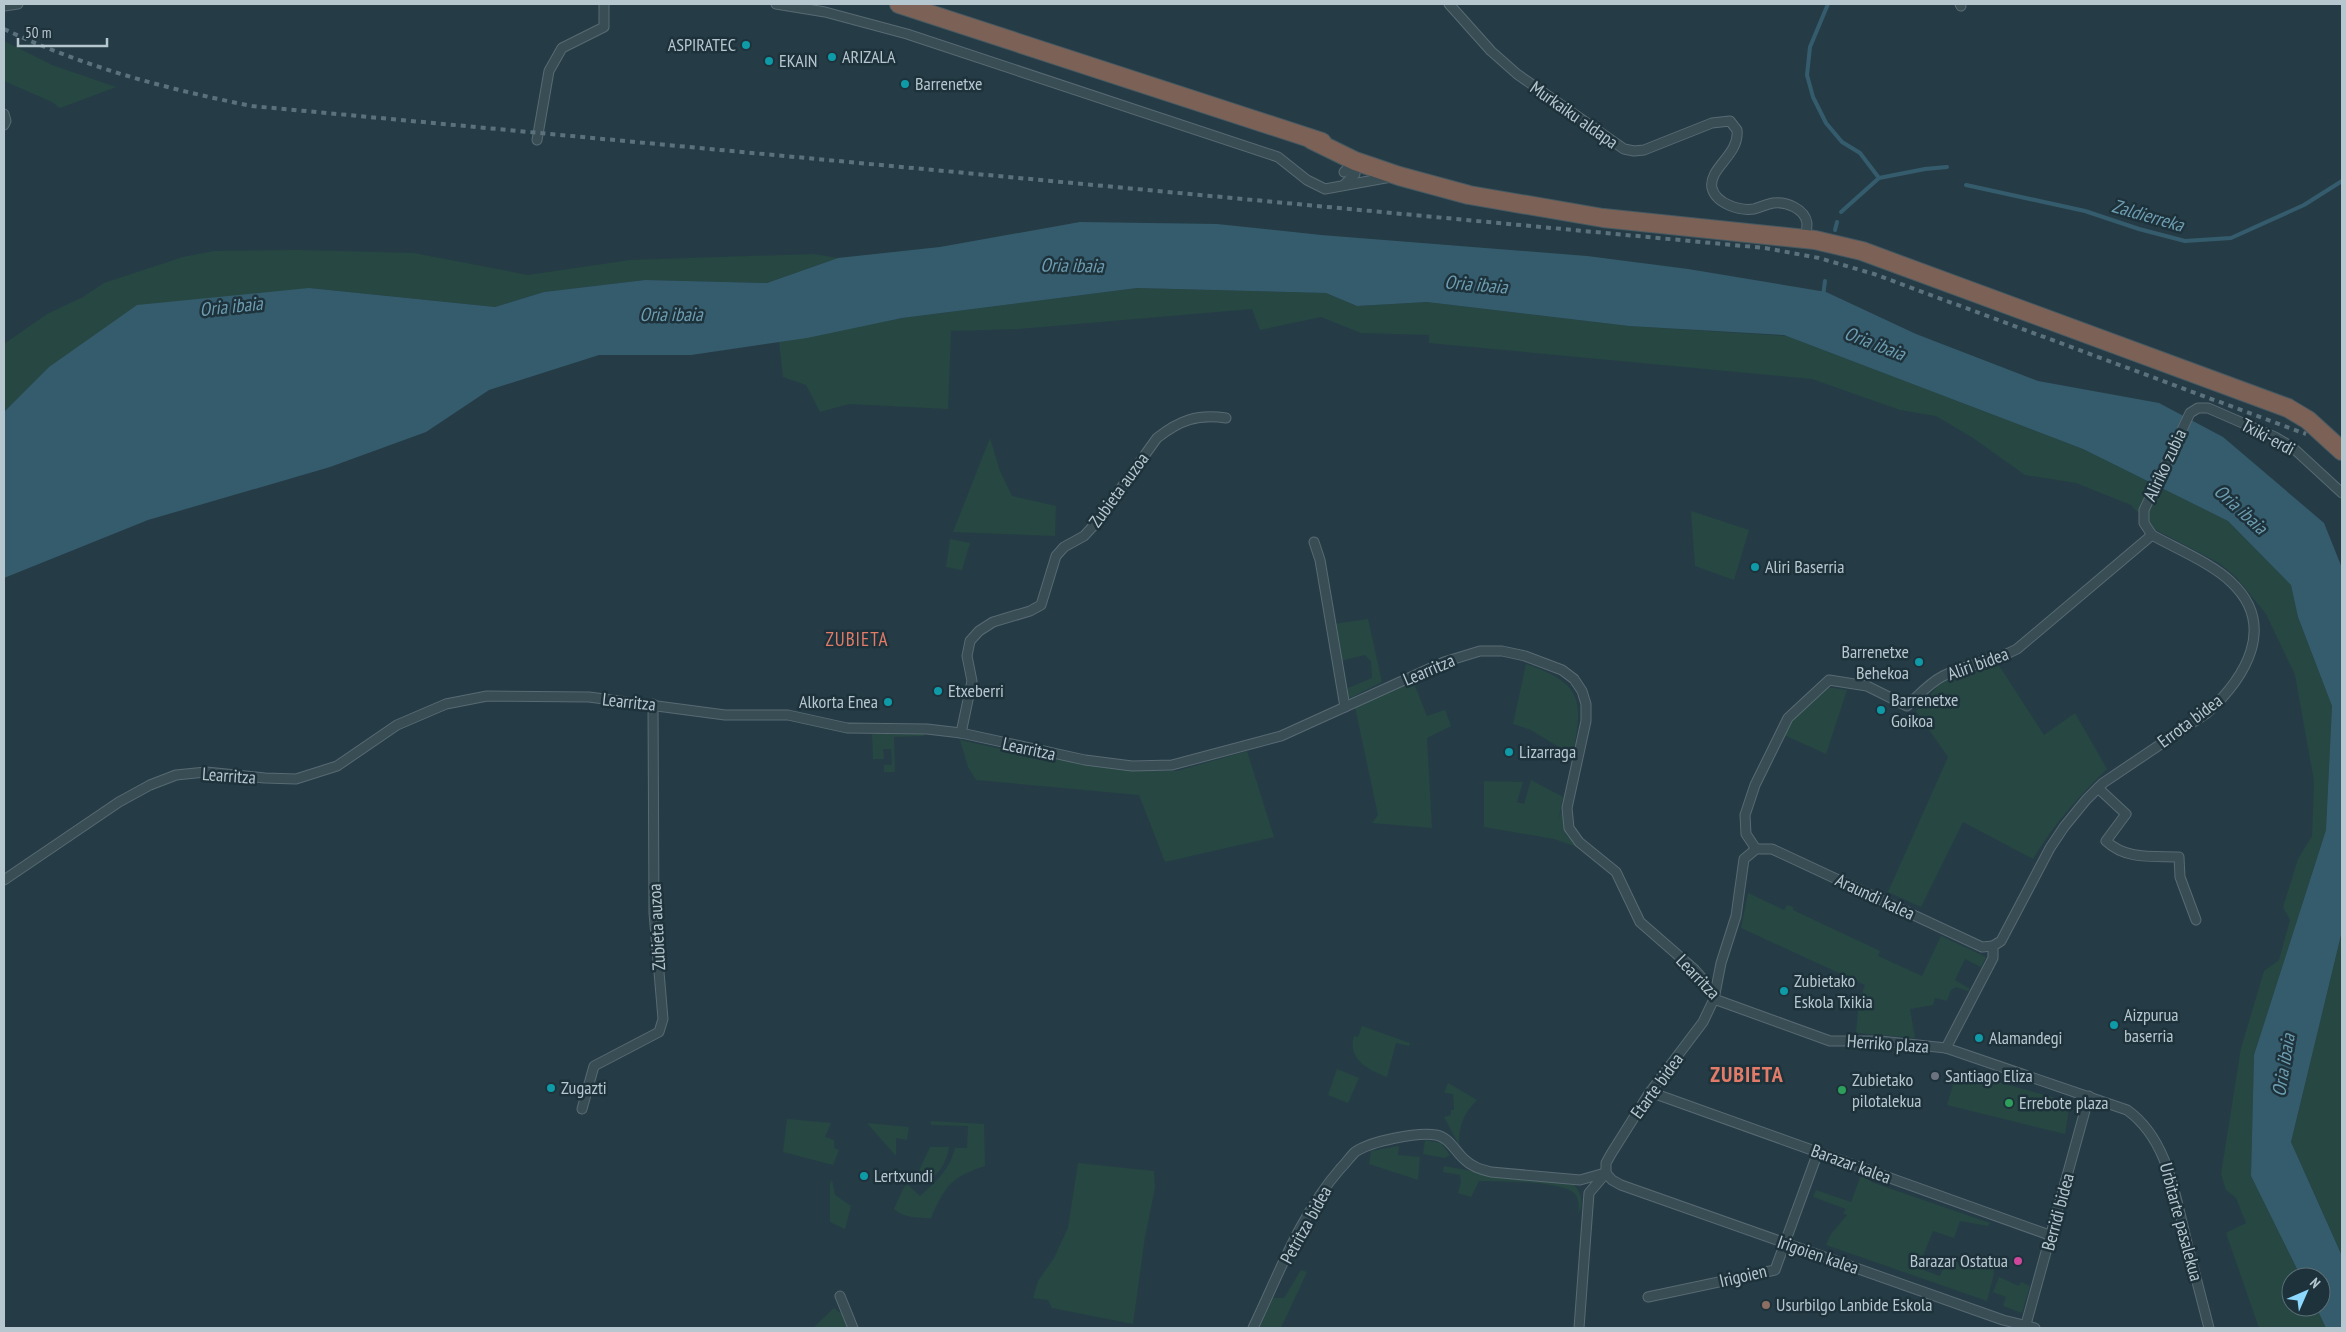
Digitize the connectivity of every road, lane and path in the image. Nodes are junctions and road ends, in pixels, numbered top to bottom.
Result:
1 (18, 4) edge
2 (604, 4) edge
3 (776, 4) edge
4 (889, 4) edge
5 (899, 4) edge
6 (1449, 4) edge
7 (4, 6) edge
8 (932, 14) junction
9 (4, 114) edge
10 (4, 125) edge
11 (537, 140) dead end
12 (1338, 149) junction
13 (1350, 166) junction
14 (1401, 171) junction
15 (1338, 187) junction
16 (1806, 239) junction
17 (1226, 418) dead end
18 (2187, 419) joint
19 (2342, 451) edge
20 (2342, 493) edge
21 (2152, 535) junction
22 (1314, 542) dead end
23 (652, 704) junction
24 (1345, 707) junction
25 (961, 733) junction
26 (2098, 788) junction
27 (1756, 849) junction
28 (4, 880) edge
29 (2196, 920) dead end
30 (1993, 946) junction
31 (1714, 999) junction
32 (1830, 1041) joint
33 (1946, 1048) junction
34 (1650, 1092) junction
35 (2089, 1096) junction
36 (582, 1109) dead end
37 (1818, 1152) junction
38 (1606, 1173) junction
39 (2052, 1236) junction
40 (1784, 1244) junction
41 (840, 1296) dead end
42 (1648, 1296) dead end
43 (852, 1328) edge
44 (1253, 1328) edge
45 (1579, 1328) edge
46 (2029, 1328) edge
47 (2209, 1328) edge

1 - 7 street
2 - 11 street
3 - 15 street
4 - 8 highway
5 - 8 highway
6 - 16 street, Murkaiku aldapa
8 - 12 highway
9 - 10 street
12 - 13 highway
12 - 14 highway
13 - 14 highway
13 - 15 street
13 - 15 street
14 - 15 street
14 - 16 highway
16 - 19 highway
17 - 25 street, Zubieta auzoa
18 - 20 street, Txiki-erdi
18 - 21 street, Aliriko zubia
21 - 26 street, Errota bidea
21 - 27 street, Aliri bidea
22 - 24 street
23 - 25 street, Learritza
23 - 28 street, Learritza
23 - 36 street, Zubieta auzoa
24 - 25 street, Learritza
24 - 31 street, Learritza
26 - 29 street
26 - 30 street, Errota bidea
27 - 30 street, Araundi kalea
27 - 31 street, Etarte bidea
30 - 33 street, Errota bidea
31 - 32 street, Learritza
31 - 34 street, Etarte bidea
32 - 33 street, Herriko plaza
33 - 35 street, Urbitarte pasalekua
34 - 37 street, Barazar kalea
34 - 38 street, Etarte bidea
35 - 39 street, Berridi bidea
35 - 47 street, Urbitarte pasalekua
37 - 39 street, Barazar kalea
37 - 40 street, Irigoien
38 - 40 street, Irigoien kalea
38 - 44 street, Petritza bidea
38 - 45 street, Etarte bidea
39 - 46 street, Berridi bidea
40 - 42 street, Irigoien
40 - 46 street, Irigoien kalea
41 - 43 street

